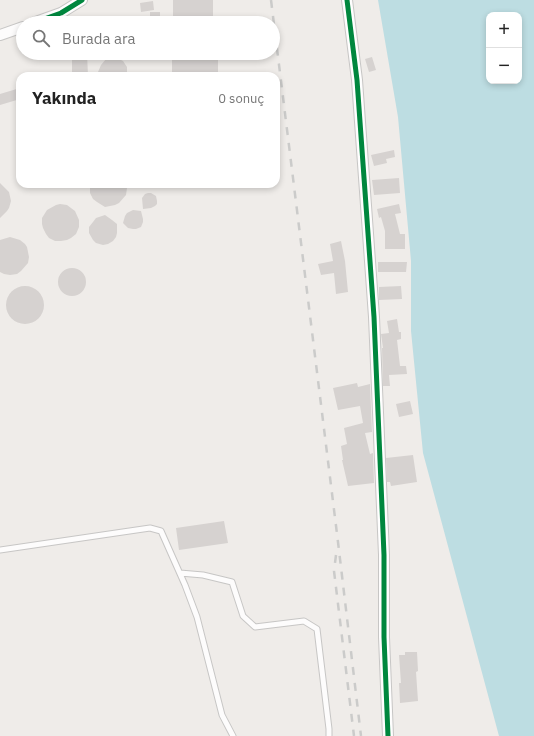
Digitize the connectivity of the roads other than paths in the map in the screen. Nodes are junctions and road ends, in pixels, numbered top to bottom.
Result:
1 (82, 0) edge
2 (347, 0) edge
3 (52, 16) edge
4 (16, 29) edge
5 (0, 35) edge
6 (0, 550) edge
7 (180, 573) junction
8 (233, 736) edge
9 (329, 736) edge
10 (388, 736) edge

1 - 3 street
2 - 10 street
4 - 5 street
6 - 7 lane
7 - 8 lane
7 - 9 lane

